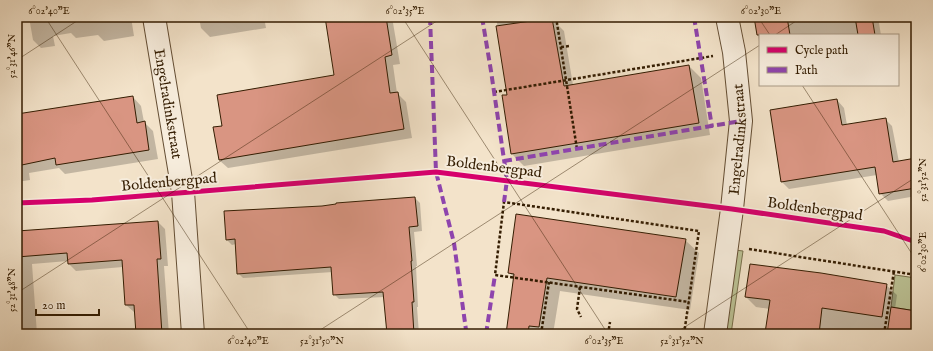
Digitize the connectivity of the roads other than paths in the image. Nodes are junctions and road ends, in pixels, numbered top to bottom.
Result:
1 (154, 17) edge
2 (727, 17) edge
3 (193, 334) edge
4 (715, 334) edge

1 - 3 street, Engelradinkstraat
2 - 4 street, Engelradinkstraat

